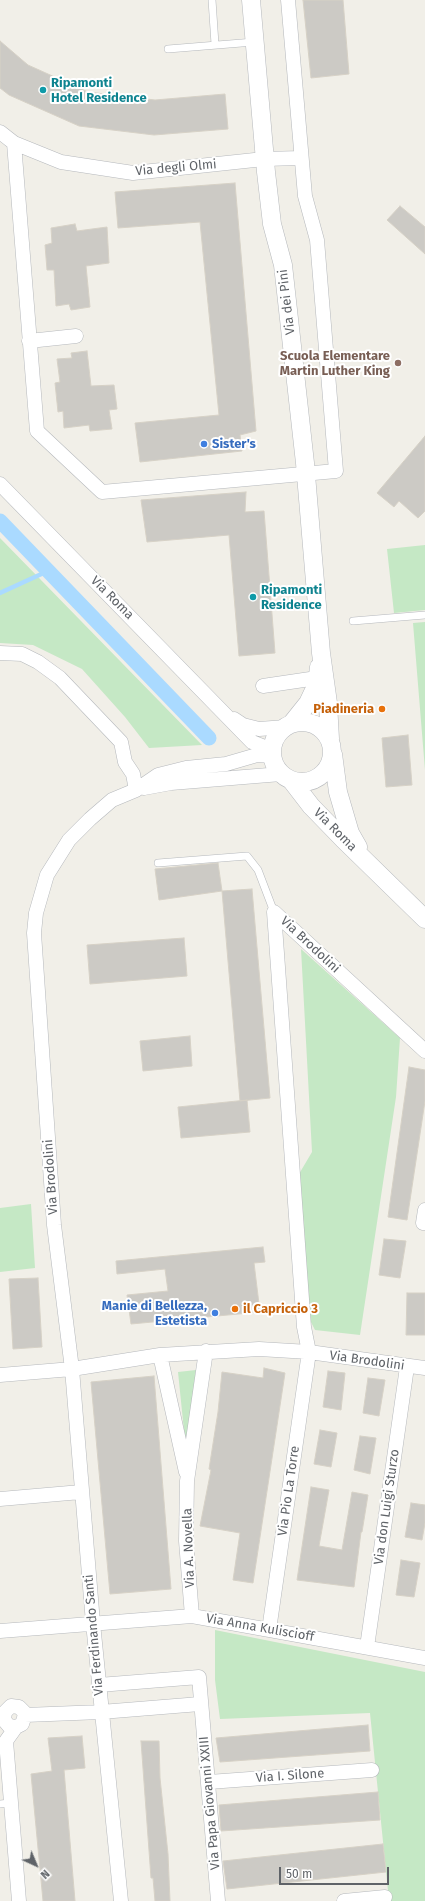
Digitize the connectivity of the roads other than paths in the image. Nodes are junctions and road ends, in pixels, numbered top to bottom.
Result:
1 (212, 0) edge
2 (251, 0) edge
3 (288, 0) edge
4 (255, 42) junction
5 (215, 44) junction
6 (168, 49) dead end
7 (0, 132) edge
8 (14, 143) junction
9 (301, 158) junction
10 (264, 159) junction
11 (76, 336) dead end
12 (29, 341) junction
13 (306, 474) junction
14 (0, 484) edge
15 (425, 615) edge
16 (353, 621) dead end
17 (0, 653) edge
18 (321, 653) junction
19 (317, 678) junction
20 (263, 686) dead end
21 (224, 712) junction
22 (289, 725) junction
23 (331, 745) junction
24 (272, 753) junction
25 (286, 777) junction
26 (136, 790) junction
27 (365, 860) junction
28 (158, 863) dead end
29 (274, 912) junction
30 (425, 919) edge
31 (425, 1051) edge
32 (425, 1210) edge
33 (425, 1223) edge
34 (206, 1351) junction
35 (309, 1352) junction
36 (160, 1355) junction
37 (407, 1367) junction
38 (425, 1368) edge
39 (72, 1369) junction
40 (0, 1375) edge
41 (188, 1481) junction
42 (81, 1492) junction
43 (0, 1499) edge
44 (192, 1616) junction
45 (93, 1623) junction
46 (270, 1630) junction
47 (0, 1631) edge
48 (368, 1647) junction
49 (425, 1658) edge
50 (99, 1685) junction
51 (200, 1704) junction
52 (101, 1712) junction
53 (25, 1715) junction
54 (5, 1720) edge
55 (372, 1770) dead end
56 (209, 1782) junction
57 (5, 1804) edge
58 (385, 1897) dead end
59 (19, 1901) edge
60 (121, 1901) edge
61 (218, 1901) edge
62 (344, 1901) edge

1 - 5 lane
2 - 4 street, Via dei Pini
3 - 9 street
4 - 5 lane
4 - 10 street, Via dei Pini
5 - 6 lane
7 - 8 street, Via degli Olmi
8 - 10 street, Via degli Olmi
8 - 12 street
9 - 10 street, Via degli Olmi
9 - 13 street
10 - 13 street, Via dei Pini
11 - 12 street
12 - 13 street
13 - 18 street, Via dei Pini
14 - 21 street, Via Roma
15 - 16 lane
17 - 26 street
18 - 19 street, Via dei Pini
18 - 23 street, Via dei Pini
19 - 20 street
19 - 22 street, Via dei Pini
21 - 22 street, Via Roma
21 - 24 street, Via Roma
22 - 23 street
22 - 24 street
23 - 25 street
23 - 27 street, Via Roma
24 - 25 street
24 - 26 street, Via Brodolini
25 - 26 street, Via Brodolini
25 - 27 street, Via Roma
26 - 39 street, Via Brodolini
27 - 30 street, Via Roma
28 - 29 lane
29 - 31 street, Via Brodolini
29 - 35 street, Via Brodolini
32 - 33 street
34 - 35 street, Via Brodolini
34 - 36 street, Via Brodolini
34 - 41 street, Via A. Novella
35 - 37 street, Via Brodolini
35 - 46 street, Via Pio La Torre
36 - 39 street, Via Brodolini
36 - 41 street, Via A. Novella
37 - 38 street, Via Brodolini
37 - 48 street, Via don Luigi Sturzo
39 - 40 street
39 - 42 street, Via Ferdinando Santi
41 - 44 street, Via A. Novella
42 - 43 street
42 - 45 street, Via Ferdinando Santi
44 - 45 street, Via Anna Kuliscioff
44 - 46 street, Via Anna Kuliscioff
45 - 47 street, Via Anna Kuliscioff
45 - 50 street, Via Ferdinando Santi
46 - 48 street, Via Anna Kuliscioff
48 - 49 street, Via Anna Kuliscioff
50 - 51 street, Via Papa Giovanni XXIII
50 - 52 street, Via Ferdinando Santi
51 - 52 street
51 - 56 street, Via Papa Giovanni XXIII
52 - 53 street
52 - 60 street, Via Ferdinando Santi
53 - 54 street
53 - 54 street
54 - 57 street
55 - 56 street, Via I. Silone
56 - 61 street, Via Papa Giovanni XXIII
57 - 59 street
58 - 62 street

